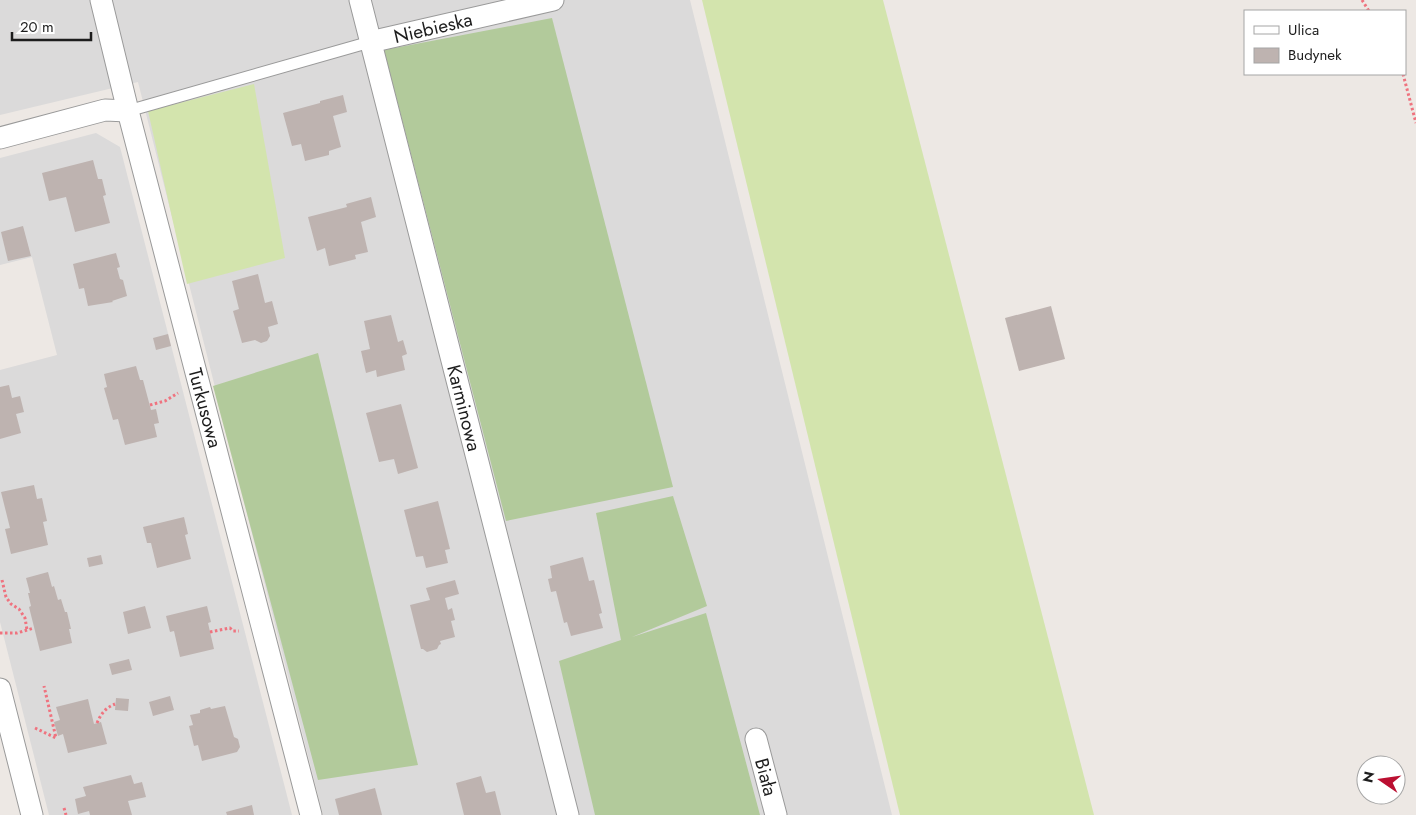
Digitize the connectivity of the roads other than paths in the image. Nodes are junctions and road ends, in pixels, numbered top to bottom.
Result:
1 (101, 0) edge
2 (360, 0) edge
3 (553, 0) edge
4 (370, 42) junction
5 (128, 110) junction
6 (0, 138) edge
7 (0, 689) edge
8 (756, 739) dead end
9 (32, 815) edge
10 (311, 815) edge
11 (568, 815) edge
12 (776, 815) edge

1 - 5 street, Turkusowa
2 - 4 street, Karminowa
3 - 4 street, Niebieska
4 - 5 lane
4 - 11 street, Karminowa
5 - 6 street
5 - 10 street, Turkusowa
7 - 9 street
8 - 12 street, Biała

